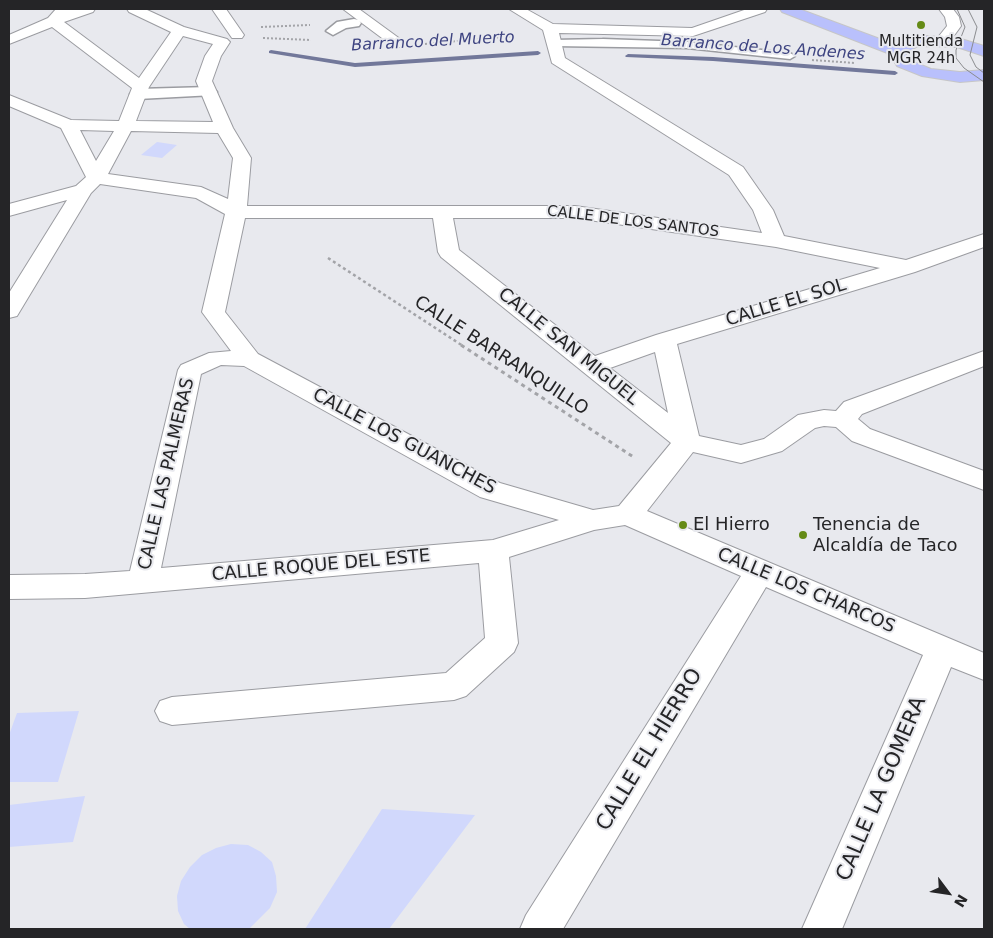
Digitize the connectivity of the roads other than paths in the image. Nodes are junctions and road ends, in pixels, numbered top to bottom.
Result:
1 (88, 9) edge
2 (134, 9) edge
3 (220, 9) edge
4 (516, 9) edge
5 (760, 9) edge
6 (787, 9) edge
7 (809, 9) edge
8 (946, 9) edge
9 (59, 15) edge
10 (25, 18) dead end
11 (341, 22) edge
12 (179, 30) junction
13 (235, 32) road end
14 (552, 36) junction
15 (9, 40) edge
16 (943, 41) junction
17 (912, 43) junction
18 (399, 44) dead end
19 (984, 51) edge
20 (790, 56) road end
21 (900, 57) junction
22 (984, 75) edge
23 (945, 76) junction
24 (140, 90) junction
25 (209, 92) junction
26 (984, 92) edge
27 (9, 100) edge
28 (68, 125) junction
29 (125, 127) junction
30 (224, 128) junction
31 (89, 184) junction
32 (9, 210) edge
33 (442, 211) junction
34 (236, 212) junction
35 (9, 215) edge
36 (59, 226) junction
37 (983, 240) edge
38 (776, 241) junction
39 (906, 267) junction
40 (9, 311) edge
41 (664, 340) junction
42 (984, 358) edge
43 (250, 359) junction
44 (592, 366) junction
45 (843, 420) junction
46 (687, 442) junction
47 (984, 481) edge
48 (523, 501) junction
49 (628, 514) junction
50 (593, 520) junction
51 (504, 548) junction
52 (760, 571) junction
53 (143, 581) junction
54 (9, 587) edge
55 (942, 649) junction
56 (984, 667) edge
57 (172, 711) dead end
58 (540, 929) edge
59 (822, 929) edge

1 - 9 street
2 - 12 street
3 - 13 street
4 - 14 street
5 - 14 street
6 - 21 main road
7 - 17 main road
8 - 16 street
9 - 10 street
9 - 15 street
9 - 24 street
11 - 18 street
12 - 24 street
12 - 25 street
14 - 20 lane
14 - 38 street
16 - 17 main road
16 - 19 main road
17 - 21 main road
21 - 23 main road
22 - 23 main road
23 - 26 main road
24 - 25 street
24 - 29 street
25 - 30 street
27 - 28 street
28 - 29 street
28 - 31 street
29 - 30 street
29 - 31 street
30 - 34 street
31 - 32 street
31 - 34 street
31 - 36 street
33 - 34 street, CALLE DE LOS SANTOS
33 - 38 street, CALLE DE LOS SANTOS
33 - 44 street, CALLE SAN MIGUEL
34 - 43 street
35 - 36 street
36 - 40 street
37 - 39 street, CALLE EL SOL
38 - 39 street, CALLE DE LOS SANTOS
39 - 41 street, CALLE EL SOL
41 - 44 street, CALLE EL SOL
41 - 46 street
42 - 45 street
43 - 48 street, CALLE LOS GUANCHES
43 - 53 street, CALLE LAS PALMERAS
44 - 46 street, CALLE SAN MIGUEL
45 - 46 street
45 - 47 street
46 - 49 street
48 - 50 street, CALLE LOS GUANCHES
48 - 51 street
49 - 50 street, CALLE ROQUE DEL ESTE
49 - 52 street, CALLE LOS CHARCOS
50 - 51 street, CALLE ROQUE DEL ESTE
51 - 53 street, CALLE ROQUE DEL ESTE
51 - 57 street
52 - 55 street, CALLE LOS CHARCOS
52 - 58 street, CALLE EL HIERRO
53 - 54 street, CALLE ROQUE DEL ESTE
55 - 56 street, CALLE LOS CHARCOS
55 - 59 street, CALLE LA GOMERA

